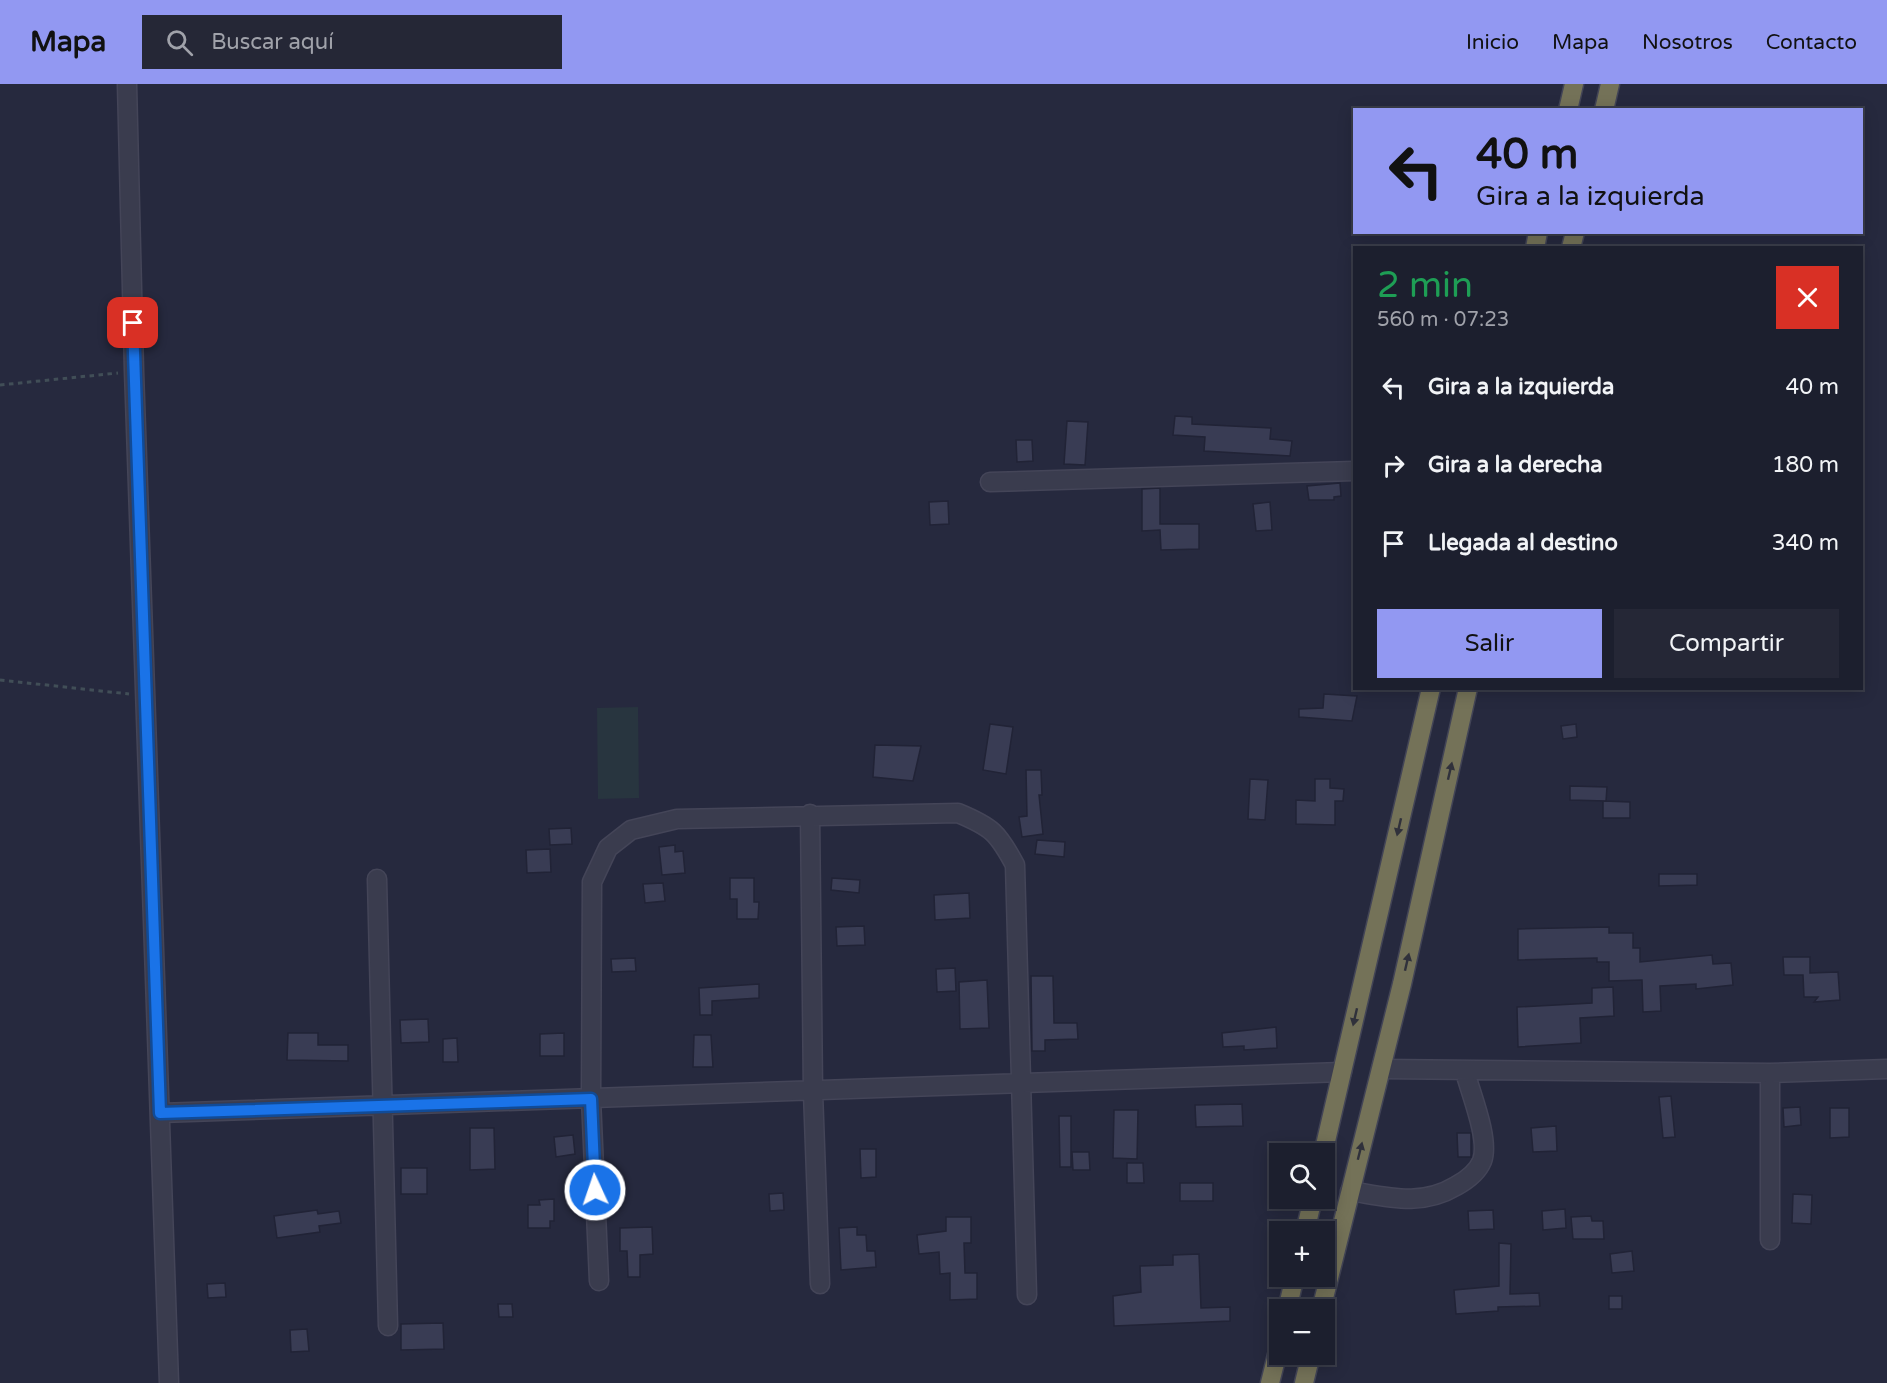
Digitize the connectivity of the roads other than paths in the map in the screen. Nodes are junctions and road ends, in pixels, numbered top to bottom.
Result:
1 (127, 84) edge
2 (1574, 84) edge
3 (1610, 84) edge
4 (1568, 108) edge
5 (1604, 108) edge
6 (1353, 471) edge
7 (990, 482) dead end
8 (1431, 690) edge
9 (1468, 690) edge
10 (810, 814) junction
11 (377, 879) dead end
12 (1381, 1069) junction
13 (1887, 1069) edge
14 (1342, 1072) junction
15 (1465, 1072) junction
16 (1770, 1073) junction
17 (1021, 1085) junction
18 (813, 1092) junction
19 (591, 1099) junction
20 (383, 1106) junction
21 (160, 1113) junction
22 (1326, 1143) edge
23 (1350, 1191) junction
24 (1770, 1239) dead end
25 (599, 1281) dead end
26 (820, 1284) dead end
27 (1027, 1294) dead end
28 (1324, 1299) edge
29 (388, 1326) dead end
30 (1274, 1365) edge
31 (1308, 1365) edge
32 (169, 1383) edge
33 (1270, 1383) edge
34 (1304, 1383) edge

1 - 21 street
2 - 4 highway
3 - 5 highway
6 - 7 street
8 -> 14 highway
12 -> 9 highway
10 - 17 street
10 - 18 street
10 - 19 street
11 - 20 street
12 - 15 street
23 -> 12 highway
13 - 16 street
14 - 17 street
14 - 22 highway
15 - 16 street
15 - 23 street
16 - 24 street
17 - 18 street
17 - 27 street
18 - 19 street
18 - 26 street
19 - 20 street
19 - 25 street
20 - 21 street
20 - 29 street
21 - 32 street
23 - 28 highway
30 - 33 highway
31 - 34 highway

